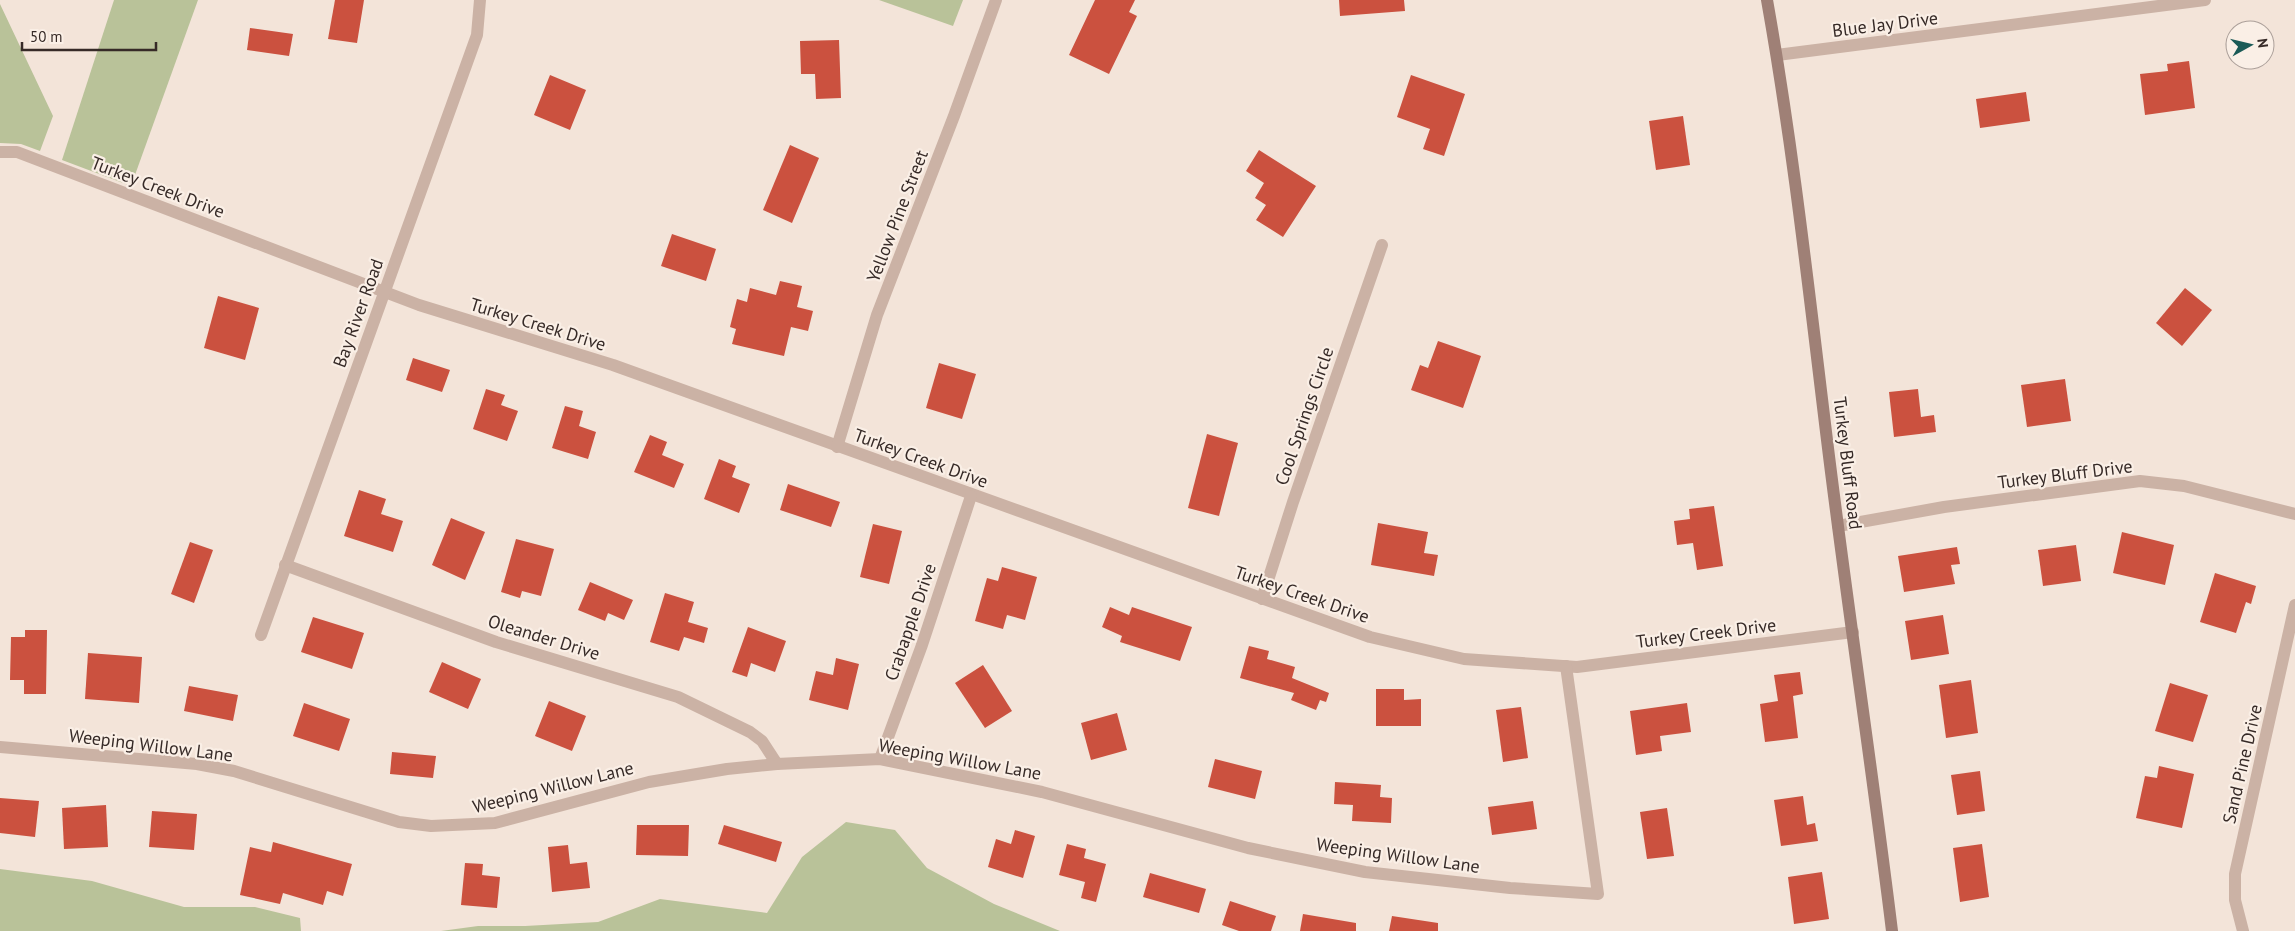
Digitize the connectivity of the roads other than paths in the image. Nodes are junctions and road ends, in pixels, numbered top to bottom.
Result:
1 (480, 0) edge
2 (996, 0) edge
3 (1767, 0) edge
4 (2205, 0) edge
5 (1776, 55) junction
6 (0, 152) edge
7 (1382, 244) dead end
8 (385, 292) junction
9 (838, 447) junction
10 (971, 496) junction
11 (2295, 514) edge
12 (1838, 526) junction
13 (285, 564) junction
14 (1262, 599) junction
15 (2295, 605) edge
16 (1852, 632) junction
17 (261, 635) dead end
18 (1566, 666) junction
19 (0, 747) edge
20 (880, 759) junction
21 (777, 764) junction
22 (1892, 931) edge
23 (2243, 931) edge

1 - 8 street, Bay River Road
2 - 9 street, Yellow Pine Street
3 - 5 street, Turkey Bluff Road
4 - 5 street, Blue Jay Drive
5 - 12 street, Turkey Bluff Road
6 - 8 street, Turkey Creek Drive
7 - 14 street, Cool Springs Circle
8 - 9 street, Turkey Creek Drive
8 - 13 street, Bay River Road
9 - 10 street, Turkey Creek Drive
10 - 14 street, Turkey Creek Drive
10 - 20 street, Crabapple Drive
11 - 12 street, Turkey Bluff Drive
12 - 16 street, Turkey Bluff Road
13 - 17 street, Bay River Road
13 - 21 street, Oleander Drive
14 - 18 street, Turkey Creek Drive
15 - 23 street, Sand Pine Drive
16 - 18 street, Turkey Creek Drive
16 - 22 street, Turkey Bluff Road
18 - 20 street, Weeping Willow Lane
19 - 21 street, Weeping Willow Lane
20 - 21 street, Weeping Willow Lane

